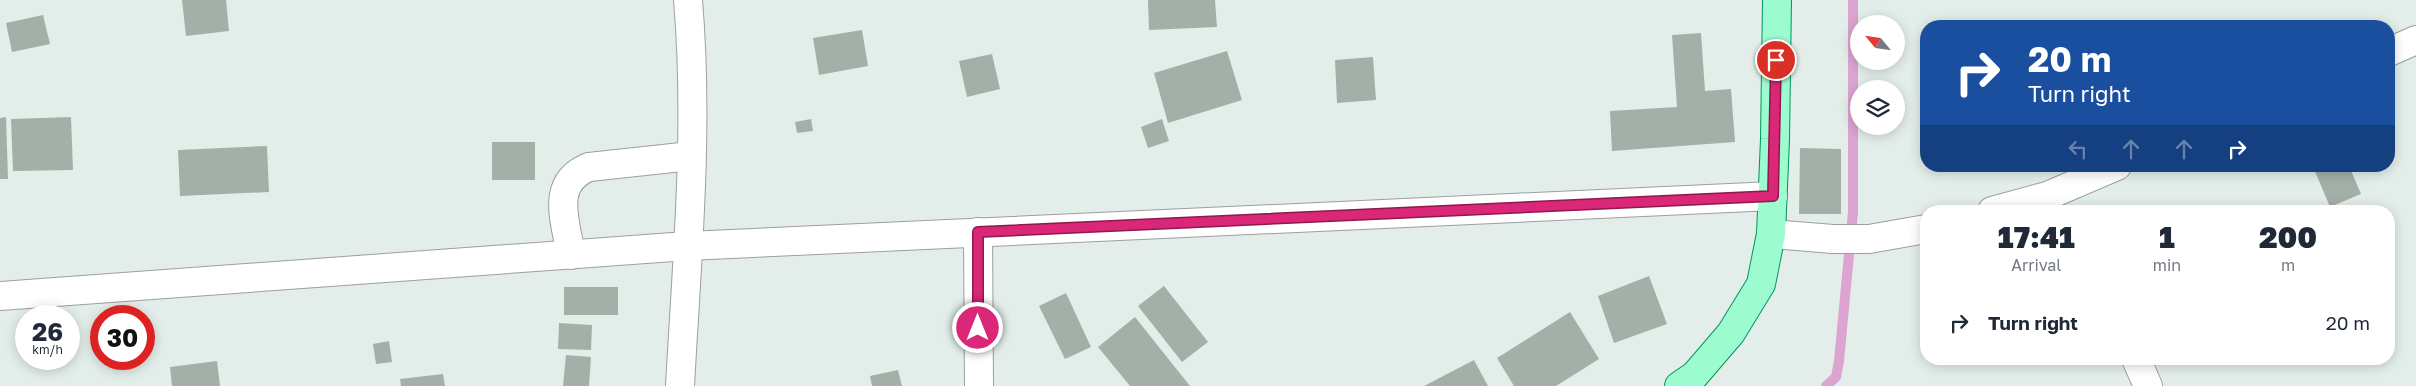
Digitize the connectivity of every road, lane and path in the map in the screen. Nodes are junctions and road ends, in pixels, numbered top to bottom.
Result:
1 (688, 0) edge
2 (1777, 0) edge
3 (2416, 40) edge
4 (2395, 49) edge
5 (691, 156) junction
6 (2107, 172) edge
7 (1773, 196) junction
8 (2052, 204) edge
9 (1920, 230) edge
10 (978, 232) junction
11 (1771, 234) junction
12 (687, 246) junction
13 (572, 255) junction
14 (0, 296) edge
15 (2139, 365) edge
16 (680, 386) edge
17 (978, 386) edge
18 (1679, 386) edge
19 (2148, 386) edge

1 - 5 street
2 - 7 main road
3 - 4 street
5 - 12 street
5 - 13 street
6 - 8 street
7 - 10 street
7 - 11 main road
9 - 11 street
10 - 12 street
10 - 17 street
11 - 18 main road
12 - 13 street
12 - 16 street
13 - 14 street
15 - 19 street

